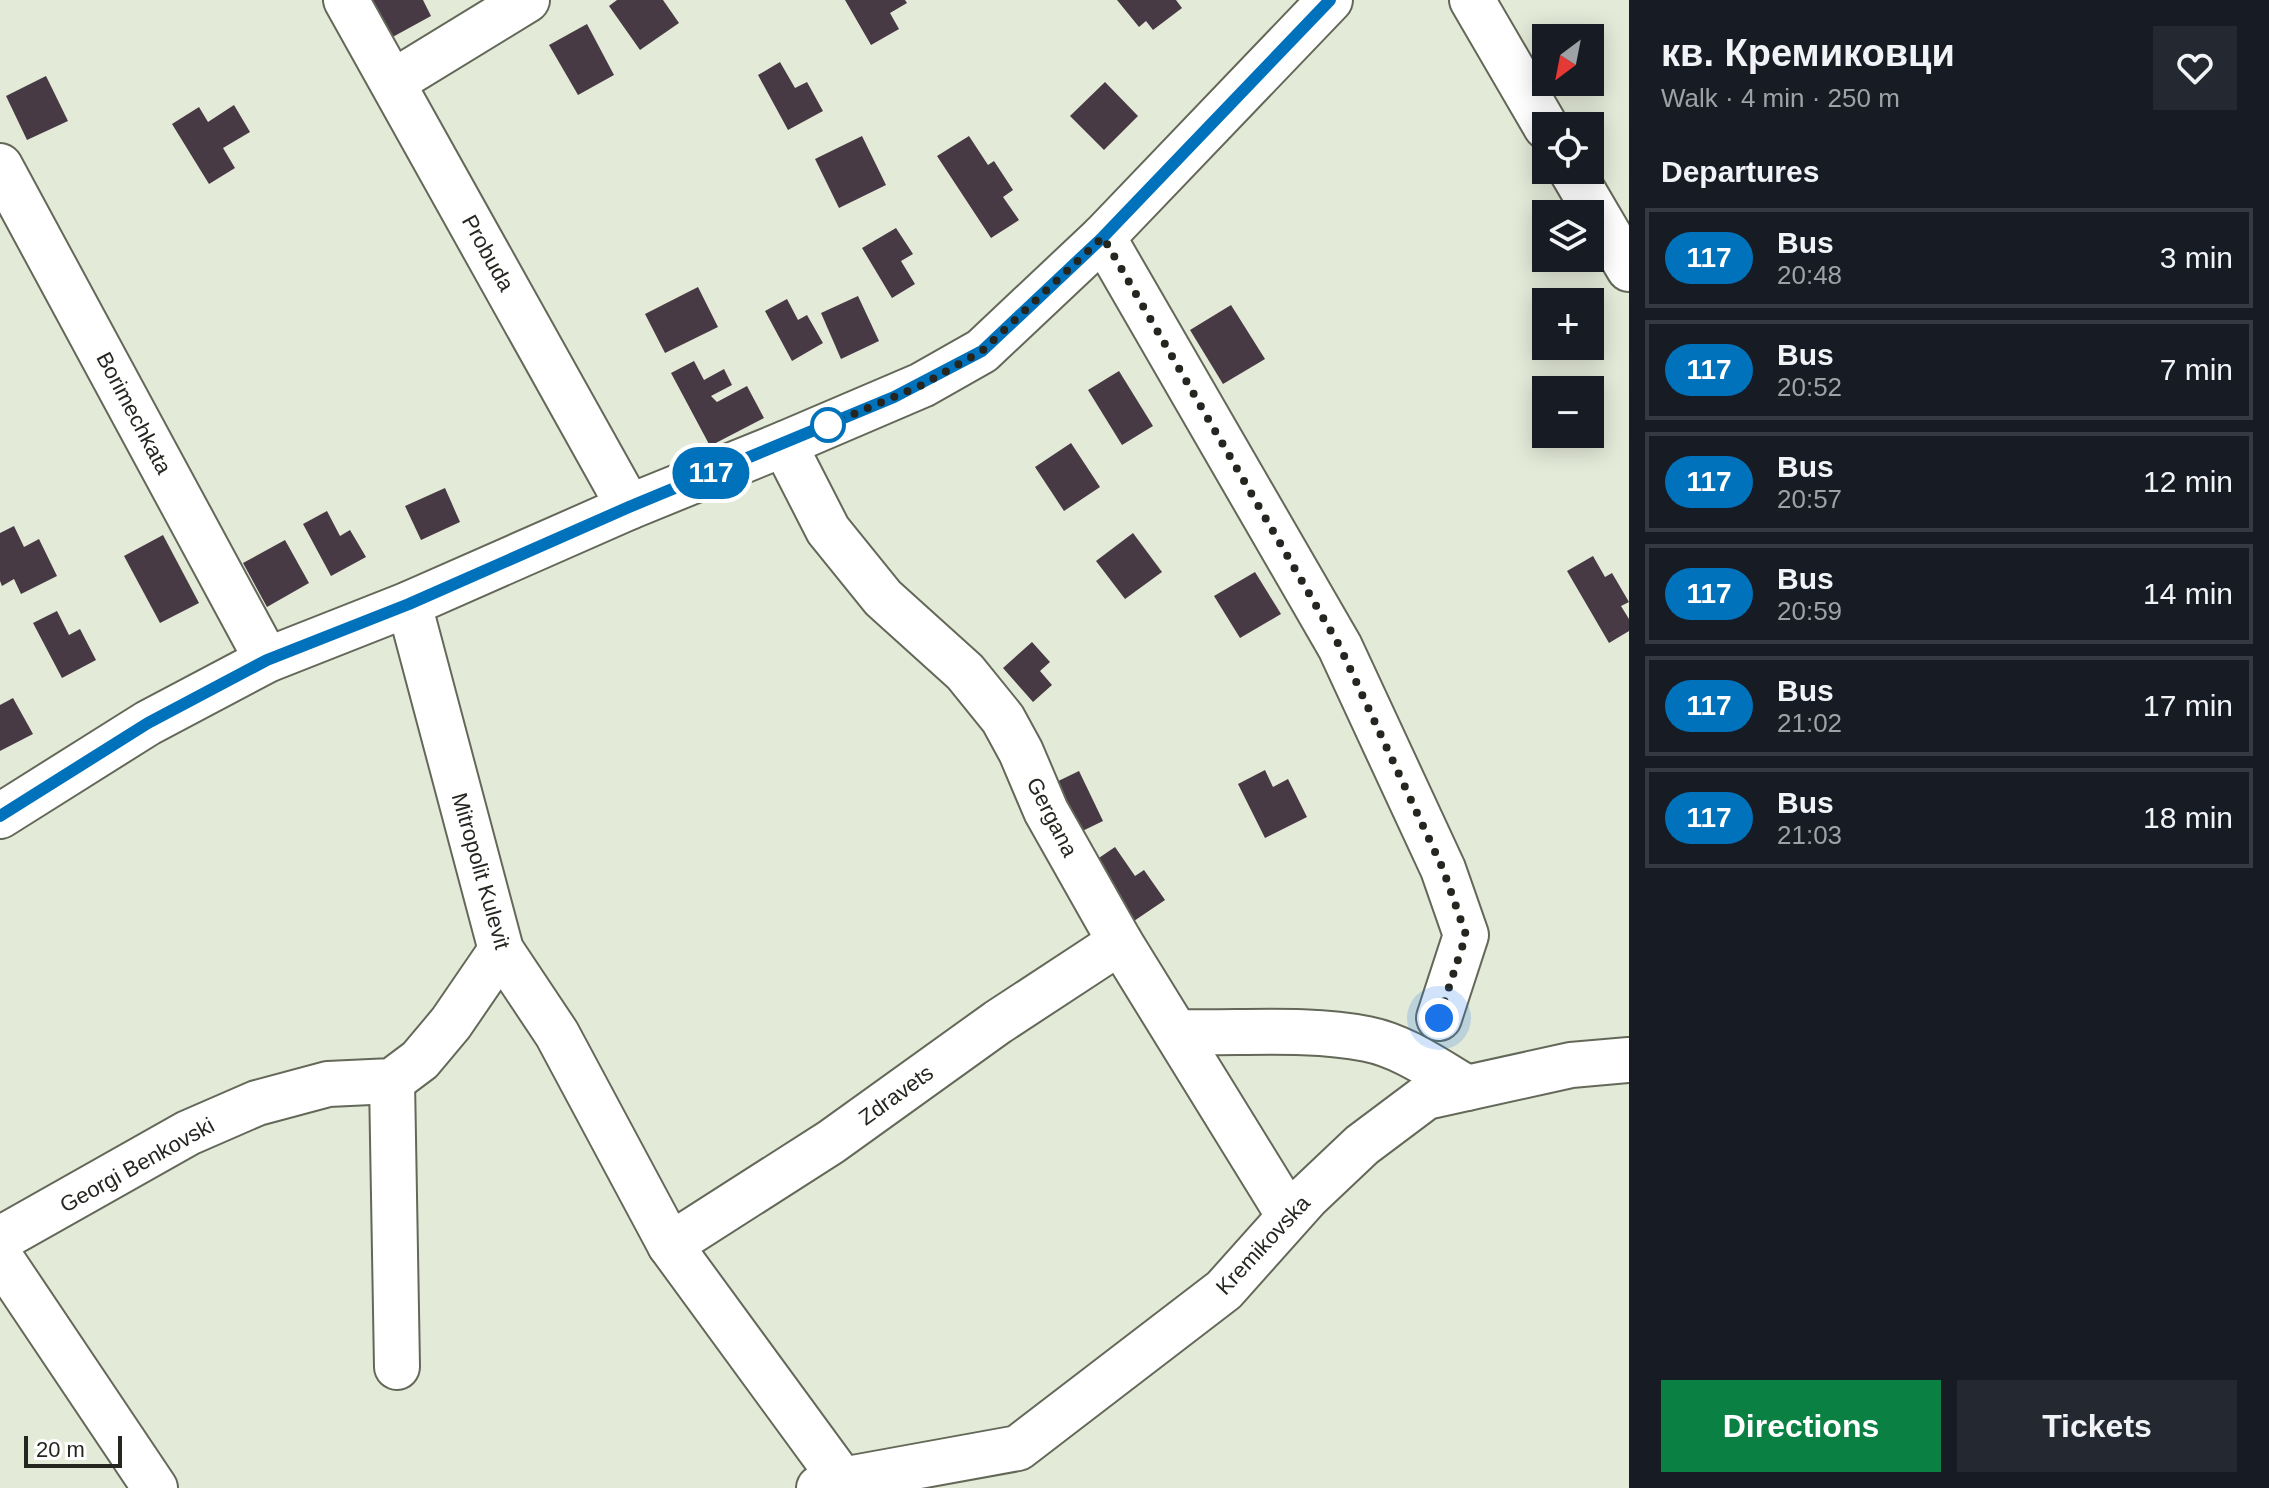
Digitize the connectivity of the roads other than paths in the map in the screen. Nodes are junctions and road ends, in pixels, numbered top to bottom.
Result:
1 (346, 0) edge
2 (527, 0) edge
3 (1330, 0) edge
4 (1472, 0) edge
5 (393, 82) junction
6 (1537, 112) edge
7 (0, 166) edge
8 (1579, 184) edge
9 (1103, 237) junction
10 (1629, 269) edge
11 (784, 444) junction
12 (629, 507) junction
13 (409, 604) junction
14 (267, 660) junction
15 (0, 816) edge
16 (1120, 942) junction
17 (501, 950) junction
18 (1439, 1018) dead end
19 (1176, 1032) junction
20 (1629, 1060) edge
21 (392, 1081) junction
22 (1467, 1088) junction
23 (1289, 1216) junction
24 (0, 1239) edge
25 (670, 1245) junction
26 (0, 1257) edge
27 (397, 1367) dead end
28 (830, 1484) edge
29 (155, 1488) edge

1 - 5 street, Probuda
2 - 5 street
3 - 9 street
4 - 6 street
5 - 12 street, Probuda
7 - 14 street, Borimechkata
8 - 10 street
9 - 11 street
9 - 18 street
11 - 12 street
11 - 16 street, Gergana
12 - 13 street
13 - 14 street
13 - 17 street, Mitropolit Kulevit
14 - 15 street
16 - 19 street, Gergana
16 - 25 street, Zdravets
17 - 21 street
17 - 25 street, Mitropolit Kulevit
19 - 22 street
19 - 23 street, Gergana
20 - 22 street, Kremikovska
21 - 24 street, Georgi Benkovski
21 - 27 street
22 - 23 street, Kremikovska
23 - 28 street, Kremikovska
25 - 28 street, Mitropolit Kulevit
26 - 29 street

